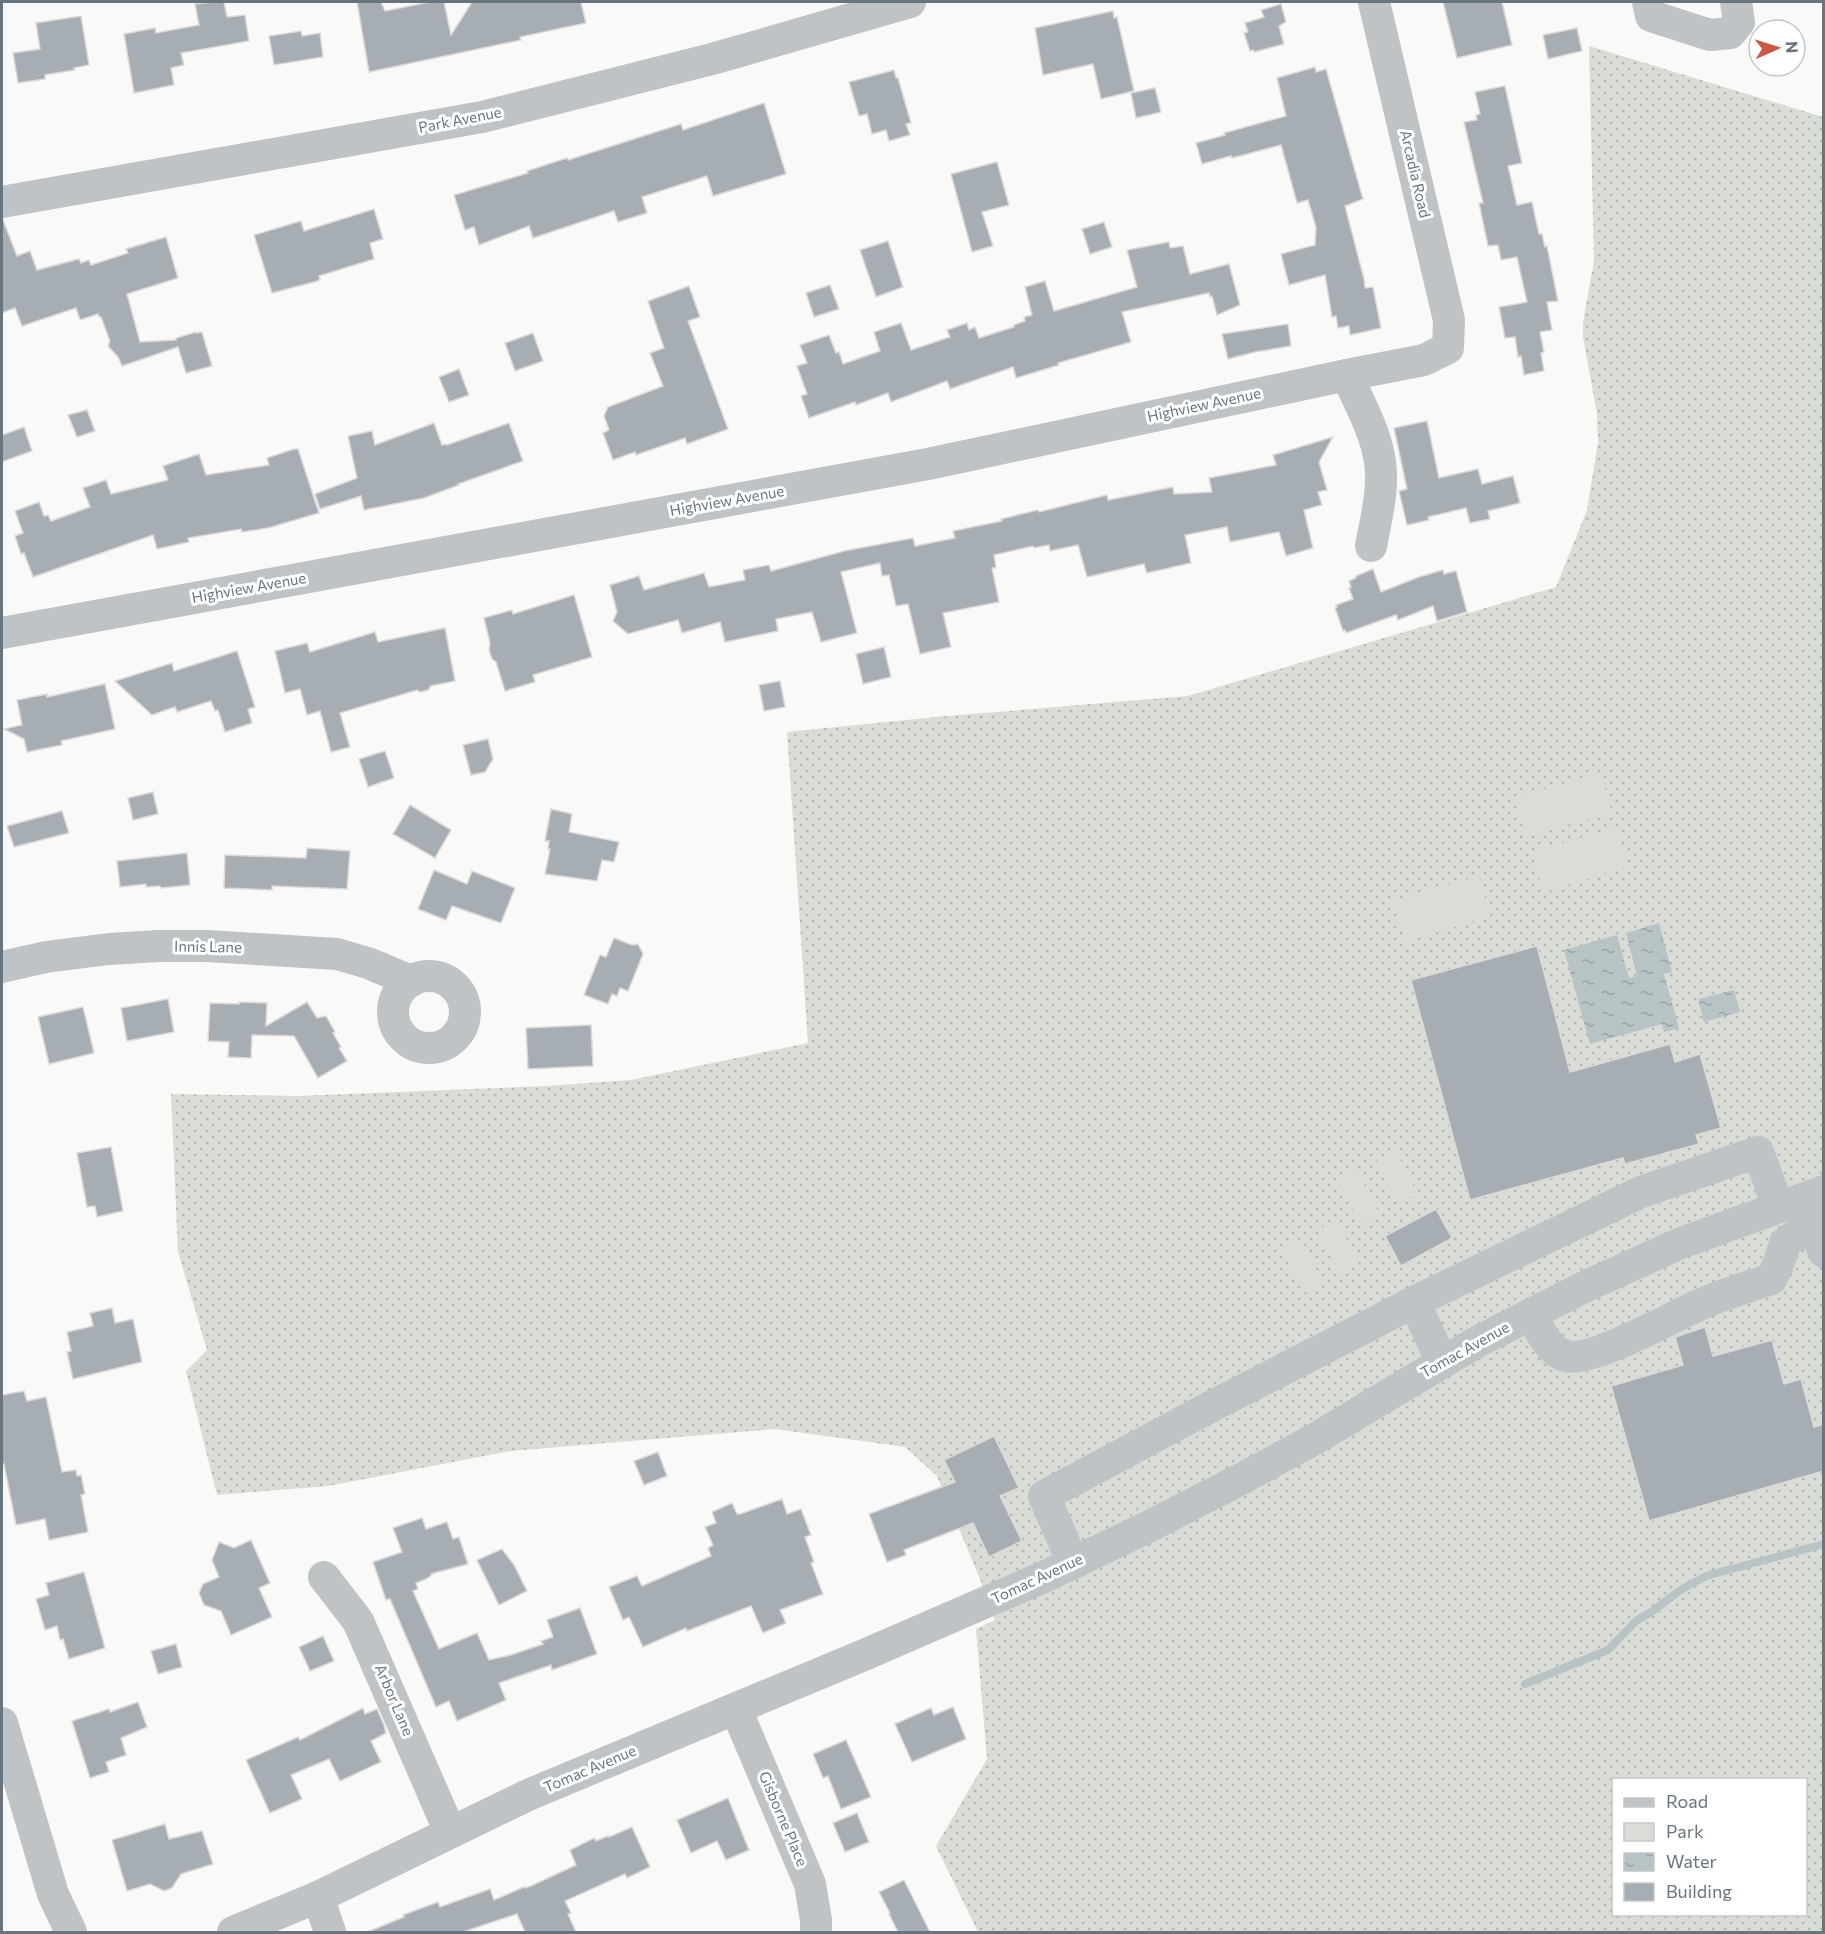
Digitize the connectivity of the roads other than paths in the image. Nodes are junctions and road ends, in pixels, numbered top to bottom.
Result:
1 (910, 2) edge
2 (1374, 2) edge
3 (1648, 2) edge
4 (1736, 2) edge
5 (2, 202) edge
6 (1448, 348) joint
7 (1347, 375) junction
8 (1371, 546) dead end
9 (2, 633) edge
10 (2, 967) edge
11 (411, 981) dead end
12 (1808, 1214) edge
13 (1414, 1302) junction
14 (1531, 1314) junction
15 (1442, 1362) junction
16 (1073, 1563) junction
17 (324, 1577) dead end
18 (736, 1709) junction
19 (2, 1723) edge
20 (450, 1832) junction
21 (53, 1894) junction
22 (318, 1897) junction
23 (48, 1932) edge
24 (71, 1932) edge
25 (233, 1932) edge
26 (330, 1932) edge
27 (816, 1932) edge

1 - 5 street, Park Avenue
2 - 6 street, Arcadia Road
3 - 4 street
6 - 7 street, Highview Avenue
7 - 8 street
7 - 9 street, Highview Avenue
10 - 11 street, Innis Lane
12 - 13 street
12 - 14 street, Tomac Avenue
12 - 14 street
13 - 15 street
13 - 16 street
14 - 15 street, Tomac Avenue
15 - 16 street, Tomac Avenue
16 - 18 street, Tomac Avenue
17 - 20 street, Arbor Lane
18 - 20 street, Tomac Avenue
18 - 27 street, Gisborne Place
19 - 21 street
20 - 22 street, Tomac Avenue
21 - 23 street
21 - 24 street
22 - 25 street, Tomac Avenue
22 - 26 street

